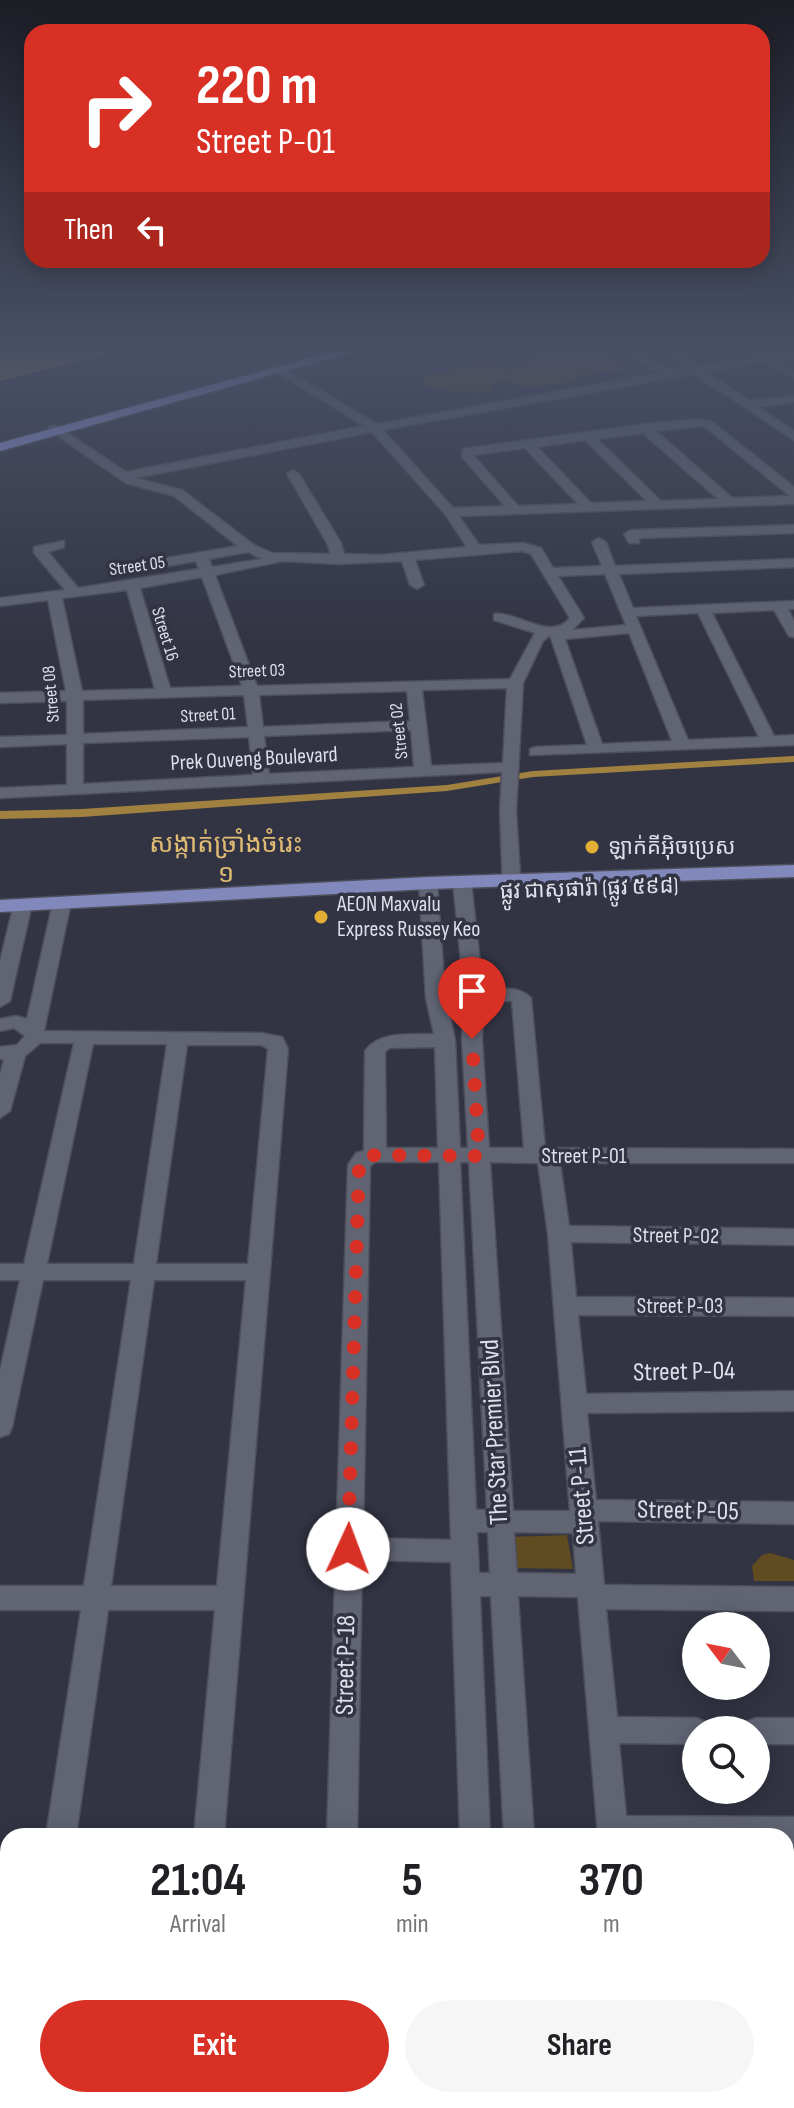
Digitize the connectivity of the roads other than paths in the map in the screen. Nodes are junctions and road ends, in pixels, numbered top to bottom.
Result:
1 (87, 450) edge
2 (264, 450) edge
3 (397, 450) edge
4 (471, 450) edge
5 (534, 450) edge
6 (602, 450) edge
7 (670, 450) edge
8 (741, 450) edge
9 (293, 474) dead end
10 (124, 476) junction
11 (794, 493) edge
12 (794, 500) edge
13 (729, 502) junction
14 (661, 505) junction
15 (588, 507) junction
16 (515, 510) junction
17 (450, 512) junction
18 (527, 529) dead end
19 (791, 532) edge
20 (599, 542) dead end
21 (59, 544) dead end
22 (249, 548) junction
23 (531, 548) junction
24 (477, 550) junction
25 (201, 556) junction
26 (408, 558) junction
27 (279, 560) junction
28 (339, 560) junction
29 (794, 563) edge
30 (156, 564) dead end
31 (762, 568) junction
32 (794, 570) edge
33 (207, 574) junction
34 (610, 574) junction
35 (552, 576) junction
36 (132, 585) junction
37 (417, 585) dead end
38 (74, 592) junction
39 (49, 595) junction
40 (0, 602) edge
41 (778, 605) junction
42 (794, 605) edge
43 (703, 609) junction
44 (627, 612) junction
45 (499, 617) dead end
46 (634, 628) junction
47 (545, 632) junction
48 (794, 633) edge
49 (515, 683) junction
50 (414, 686) junction
51 (251, 691) junction
52 (164, 693) junction
53 (69, 696) junction
54 (0, 698) edge
55 (419, 725) junction
56 (257, 733) junction
57 (794, 740) edge
58 (68, 741) junction
59 (769, 741) junction
60 (0, 742) edge
61 (682, 745) junction
62 (596, 749) junction
63 (536, 752) dead end
64 (423, 771) junction
65 (511, 774) junction
66 (262, 780) junction
67 (68, 792) junction
68 (0, 793) edge
69 (794, 871) edge
70 (716, 878) junction
71 (794, 882) edge
72 (512, 886) junction
73 (463, 888) junction
74 (429, 898) junction
75 (61, 908) junction
76 (11, 910) edge
77 (465, 916) junction
78 (478, 996) junction
79 (436, 998) junction
80 (0, 1001) edge
81 (0, 1025) edge
82 (34, 1034) junction
83 (444, 1034) junction
84 (85, 1037) junction
85 (178, 1038) junction
86 (8, 1052) edge
87 (0, 1111) edge
88 (375, 1155) junction
89 (449, 1156) junction
90 (479, 1156) junction
91 (542, 1156) junction
92 (794, 1156) edge
93 (559, 1234) junction
94 (794, 1237) edge
95 (0, 1272) edge
96 (34, 1272) junction
97 (144, 1272) junction
98 (259, 1272) junction
99 (565, 1306) junction
100 (794, 1307) edge
101 (794, 1401) edge
102 (574, 1404) junction
103 (0, 1427) edge
104 (794, 1513) edge
105 (584, 1516) junction
106 (463, 1521) junction
107 (500, 1521) junction
108 (348, 1549) junction
109 (464, 1551) junction
110 (465, 1584) junction
111 (504, 1585) junction
112 (591, 1591) junction
113 (0, 1598) edge
114 (98, 1598) junction
115 (230, 1598) junction
116 (794, 1599) edge
117 (604, 1730) junction
118 (682, 1731) edge
119 (770, 1731) edge
120 (794, 1731) edge
121 (62, 1828) edge
122 (210, 1828) edge
123 (342, 1828) edge
124 (475, 1828) edge
125 (519, 1828) edge
126 (613, 1828) edge

1 - 10 street
2 - 10 street
3 - 17 street
4 - 16 street
5 - 15 street
6 - 14 street
7 - 13 street
8 - 11 street
9 - 28 street
10 - 22 street
12 - 13 street
13 - 14 street
14 - 15 street
14 - 19 street
15 - 16 street
16 - 17 street
17 - 24 street
18 - 23 street
20 - 34 street
21 - 38 street
22 - 25 street
22 - 27 street
23 - 24 street
23 - 35 street
24 - 26 street
25 - 30 street
25 - 33 street
26 - 28 street
26 - 37 street
27 - 28 street
27 - 33 street, Street 05
29 - 31 street
31 - 32 street
31 - 34 street
33 - 36 street, Street 05
33 - 51 street
34 - 35 street
34 - 44 street
35 - 47 street
36 - 38 street, Street 05
36 - 52 street, Street 16
38 - 39 street, Street 05
39 - 40 street, Street 05
39 - 53 street
41 - 42 street
41 - 43 street
41 - 48 street
43 - 44 street
43 - 59 street
44 - 46 street
45 - 47 street
46 - 61 street
46 - 62 street
47 - 49 street
49 - 50 street, Street 03
49 - 65 street
50 - 51 street, Street 03
50 - 55 street, Street 02
51 - 52 street, Street 03
51 - 56 street
52 - 53 street, Street 03
53 - 54 street, Street 03
53 - 58 street
55 - 56 street, Street 01
55 - 64 street, Street 02
56 - 58 street, Street 01
56 - 66 street
57 - 59 street
58 - 60 street, Street 01
58 - 67 street
59 - 61 street
61 - 62 street
62 - 63 street
64 - 65 street, Prek Ouveng Boulevard
64 - 66 street, Prek Ouveng Boulevard
65 - 72 street
66 - 67 street, Prek Ouveng Boulevard
67 - 68 street, Prek Ouveng Boulevard
69 - 70 main road, ផ្លូវ ជាសុផារ៉ា (ផ្លូវ ៥៩៨)
70 - 71 main road, ផ្លូវ ជាសុផារ៉ា (ផ្លូវ ៥៩៨)
70 - 72 main road, ផ្លូវ ជាសុផារ៉ា (ផ្លូវ ៥៩៨)
72 - 73 main road, ផ្លូវ ជាសុផារ៉ា (ផ្លូវ ៥៩៨)
73 - 74 main road, ផ្លូវ ជាសុផារ៉ា (ផ្លូវ ៥៩៨)
73 - 77 street, The Star Premier Blvd
74 - 75 main road, ផ្លូវ ជាសុផារ៉ា (ផ្លូវ ៥៩៨)
74 - 77 street
74 - 79 street, The Star Premier Blvd
75 - 76 main road, ផ្លូវ ជាសុផារ៉ា (ផ្លូវ ៥៩៨)
75 - 82 street
76 - 80 street
77 - 78 street, The Star Premier Blvd
78 - 79 street
78 - 90 street, The Star Premier Blvd
78 - 91 street, Street P-11
79 - 83 street, The Star Premier Blvd
81 - 82 street
82 - 84 street
82 - 86 street
83 - 88 street, Street P-18
83 - 89 street, The Star Premier Blvd
84 - 85 street
84 - 96 street
85 - 97 street
85 - 98 street
86 - 87 street
88 - 89 street, Street P-01
88 - 108 street, Street P-18
89 - 90 street, Street P-01
89 - 106 street, The Star Premier Blvd
90 - 91 street, Street P-01
90 - 107 street, The Star Premier Blvd
91 - 92 street, Street P-01
91 - 93 street, Street P-11
93 - 94 street, Street P-02
93 - 99 street, Street P-11
95 - 96 street
96 - 97 street
96 - 103 street
97 - 98 street
97 - 114 street
98 - 115 street
99 - 100 street, Street P-03
99 - 102 street, Street P-11
101 - 102 street, Street P-04
102 - 105 street, Street P-11
104 - 105 street, Street P-05
105 - 107 street, Street P-05
105 - 112 street, Street P-11
106 - 107 street, Street P-05
106 - 109 street, The Star Premier Blvd
107 - 111 street, The Star Premier Blvd
108 - 109 street
108 - 123 street, Street P-18
109 - 110 street, The Star Premier Blvd
110 - 111 street
110 - 124 street, The Star Premier Blvd
111 - 112 street
111 - 125 street, The Star Premier Blvd
112 - 116 street
112 - 117 street, Street P-11
113 - 114 street
114 - 115 street
114 - 121 street
115 - 122 street
117 - 118 street
117 - 126 street, Street P-11
119 - 120 street

